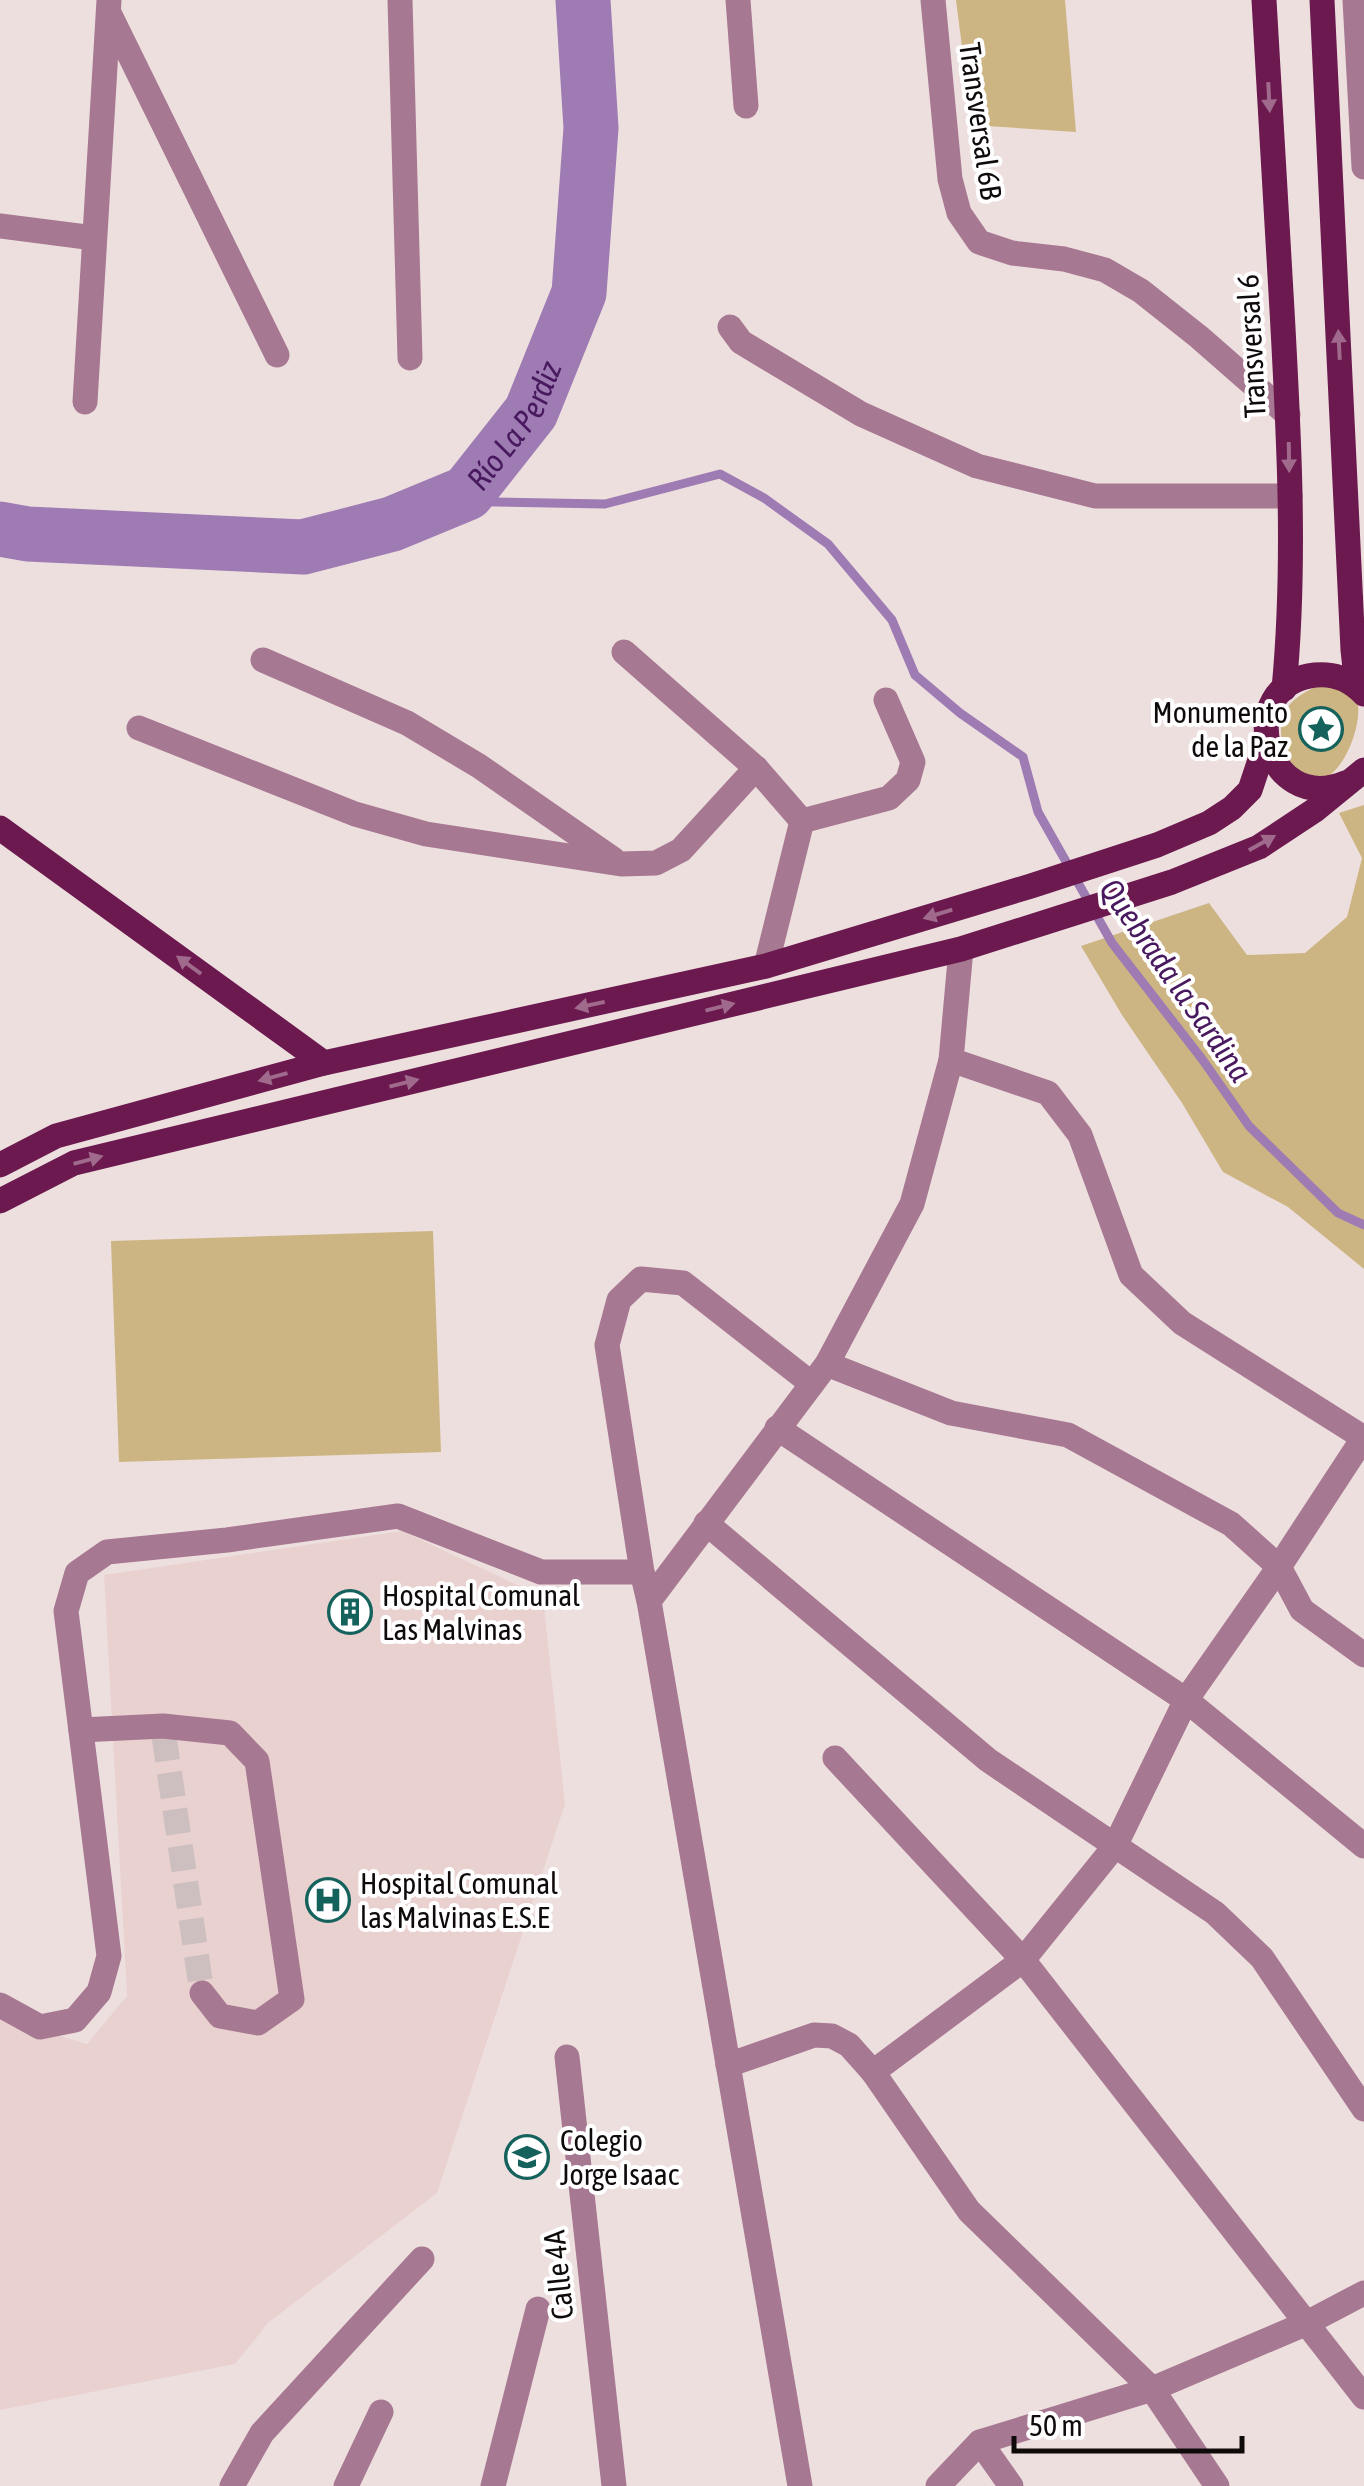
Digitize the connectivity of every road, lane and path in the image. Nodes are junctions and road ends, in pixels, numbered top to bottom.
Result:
1 (400, 0) edge
2 (738, 0) edge
3 (933, 0) edge
4 (1264, 0) edge
5 (1322, 0) edge
6 (1355, 0) edge
7 (108, 5) edge
8 (1362, 70) edge
9 (746, 106) dead end
10 (1364, 167) edge
11 (0, 226) edge
12 (94, 238) junction
13 (730, 327) dead end
14 (277, 356) dead end
15 (410, 358) dead end
16 (85, 402) dead end
17 (1288, 416) junction
18 (1290, 496) junction
19 (1359, 638) edge
20 (624, 652) dead end
21 (263, 660) dead end
22 (1284, 689) junction
23 (1361, 690) edge
24 (886, 700) dead end
25 (139, 728) dead end
26 (1266, 742) junction
27 (756, 768) junction
28 (1357, 776) edge
29 (802, 822) junction
30 (0, 828) edge
31 (621, 864) junction
32 (961, 948) junction
33 (766, 966) junction
34 (951, 1060) junction
35 (324, 1063) junction
36 (0, 1165) edge
37 (0, 1202) edge
38 (819, 1374) junction
39 (777, 1428) junction
40 (1364, 1438) edge
41 (706, 1524) junction
42 (1279, 1566) junction
43 (642, 1572) junction
44 (649, 1601) junction
45 (1364, 1655) edge
46 (1186, 1700) junction
47 (81, 1730) junction
48 (835, 1758) dead end
49 (1115, 1846) junction
50 (1364, 1846) edge
51 (1024, 1960) junction
52 (202, 1993) dead end
53 (0, 2005) edge
54 (567, 2057) dead end
55 (728, 2065) junction
56 (873, 2072) junction
57 (1364, 2109) edge
58 (422, 2259) dead end
59 (1364, 2292) edge
60 (538, 2310) dead end
61 (1305, 2324) junction
62 (1152, 2388) junction
63 (1364, 2398) edge
64 (381, 2412) dead end
65 (980, 2442) junction
66 (232, 2486) edge
67 (346, 2486) edge
68 (493, 2486) edge
69 (614, 2486) edge
70 (800, 2486) edge
71 (938, 2486) edge
72 (1011, 2486) edge
73 (1217, 2486) edge

1 - 15 street
2 - 9 street
3 - 17 street, Transversal 6B
4 -> 17 main road, Transversal 6
19 -> 5 main road
6 - 8 street
7 - 12 street
7 - 14 street
8 - 10 street
11 - 12 street
12 - 16 street
13 - 18 street
17 -> 18 main road, Transversal 6
18 - 22 main road, Transversal 6
19 - 23 main road
20 - 27 street
21 - 31 street
22 - 23 main road
22 - 26 main road, Transversal 6
24 - 29 street
25 - 31 street
26 - 28 main road
26 -> 33 main road, Transversal 6
27 - 29 street
27 - 31 street
32 -> 28 main road
29 - 33 street
35 -> 30 main road
32 - 34 street
37 -> 32 main road
33 -> 35 main road, Transversal 6
34 - 38 street
34 - 40 street
35 -> 36 main road, Transversal 6
38 - 39 street
38 - 42 street
38 - 43 street
39 - 41 street
39 - 46 street
40 - 42 street
41 - 44 street
41 - 49 street
42 - 45 street
42 - 46 street
43 - 44 street
43 - 47 street
44 - 55 street
46 - 49 street
46 - 50 street
47 - 52 street
47 - 53 street
48 - 51 street
49 - 51 street
49 - 57 street
51 - 56 street
51 - 61 street
54 - 69 street, Calle 4A
55 - 56 street
55 - 70 street
56 - 62 street
58 - 66 street
59 - 61 street
60 - 68 street
61 - 62 street
61 - 63 street
62 - 65 street
62 - 73 street
64 - 67 street
65 - 71 street
65 - 72 street

